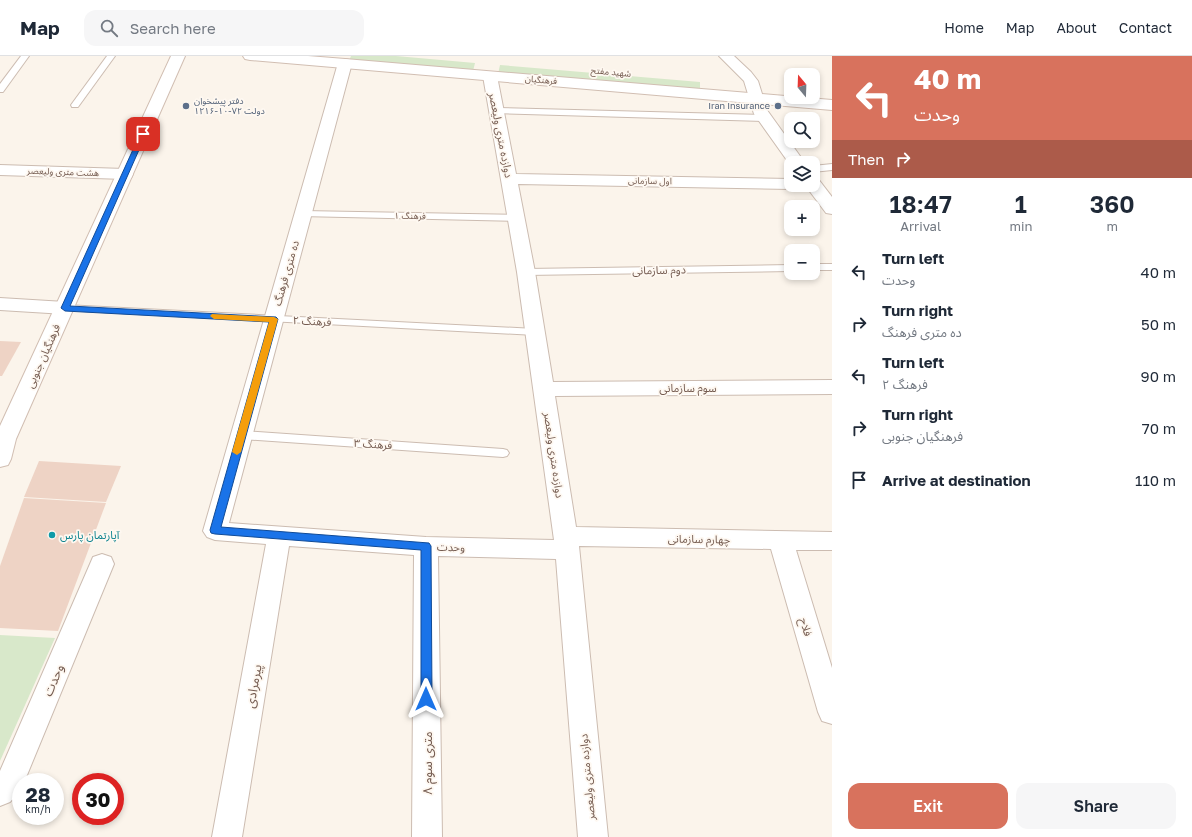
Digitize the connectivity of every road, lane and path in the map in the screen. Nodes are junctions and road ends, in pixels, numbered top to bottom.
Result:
1 (25, 56) edge
2 (111, 56) edge
3 (178, 56) edge
4 (250, 56) edge
5 (722, 56) edge
6 (726, 56) edge
7 (345, 63) junction
8 (490, 76) junction
9 (747, 83) junction
10 (775, 86) dead end
11 (0, 90) edge
12 (757, 99) junction
13 (75, 105) dead end
14 (832, 105) edge
15 (496, 111) junction
16 (765, 118) junction
17 (792, 156) edge
18 (832, 167) edge
19 (820, 168) edge
20 (2, 173) edge
21 (125, 174) junction
22 (509, 178) junction
23 (784, 184) edge
24 (819, 192) edge
25 (832, 209) edge
26 (303, 214) junction
27 (517, 218) junction
28 (820, 267) edge
29 (832, 267) edge
30 (784, 268) edge
31 (526, 272) junction
32 (0, 304) edge
33 (65, 308) junction
34 (274, 319) junction
35 (535, 332) junction
36 (832, 387) edge
37 (544, 389) junction
38 (242, 435) junction
39 (503, 453) dead end
40 (0, 460) edge
41 (215, 530) joint
42 (279, 535) junction
43 (832, 541) edge
44 (780, 542) junction
45 (566, 543) junction
46 (426, 546) junction
47 (102, 564) dead end
48 (832, 712) edge
49 (0, 792) edge
50 (227, 837) edge
51 (427, 837) edge
52 (593, 837) edge

1 - 11 lane
2 - 13 lane
3 - 21 street, فرهنگیان جنوبی
4 - 7 street, فرهنگیان
5 - 9 street
6 - 9 street
7 - 8 street, فرهنگیان
7 - 26 street, ده متری فرهنگ
8 - 12 street, فرهنگیان
8 - 15 street, دوازده متری ولیعصر
9 - 10 street
9 - 12 street
12 - 14 street, فرهنگیان
12 - 16 street
15 - 16 lane
15 - 22 street, دوازده متری ولیعصر
16 - 17 street
18 - 19 lane
20 - 21 street, هشت متری ولیعصر
21 - 33 street, فرهنگیان جنوبی
22 - 23 street, اول سازمانی
22 - 27 street, دوازده متری ولیعصر
24 - 25 street
26 - 27 lane, فرهنگ ۱
26 - 34 street, ده متری فرهنگ
27 - 31 street, دوازده متری ولیعصر
28 - 29 lane
30 - 31 lane, دوم سازمانی
31 - 35 street, دوازده متری ولیعصر
32 - 33 street
33 - 34 lane, فرهنگ ۲
33 - 40 street, فرهنگیان جنوبی
34 - 35 lane, فرهنگ ۲
34 - 38 street, ده متری فرهنگ
35 - 37 street, دوازده متری ولیعصر
36 - 37 street, سوم سازمانی
37 - 45 street, دوازده متری ولیعصر
38 - 39 lane, فرهنگ ۳
38 - 41 street, ده متری فرهنگ
41 - 42 street, وحدت
42 - 46 street, وحدت
42 - 50 street, پیرمرادی
43 - 44 street, چهارم سازمانی
44 - 45 street, چهارم سازمانی
44 - 48 street, فلاح
45 - 46 street, وحدت
45 - 52 street, دوازده متری ولیعصر
46 - 51 street, ۸ متری سوم
47 - 49 street, وحدت

